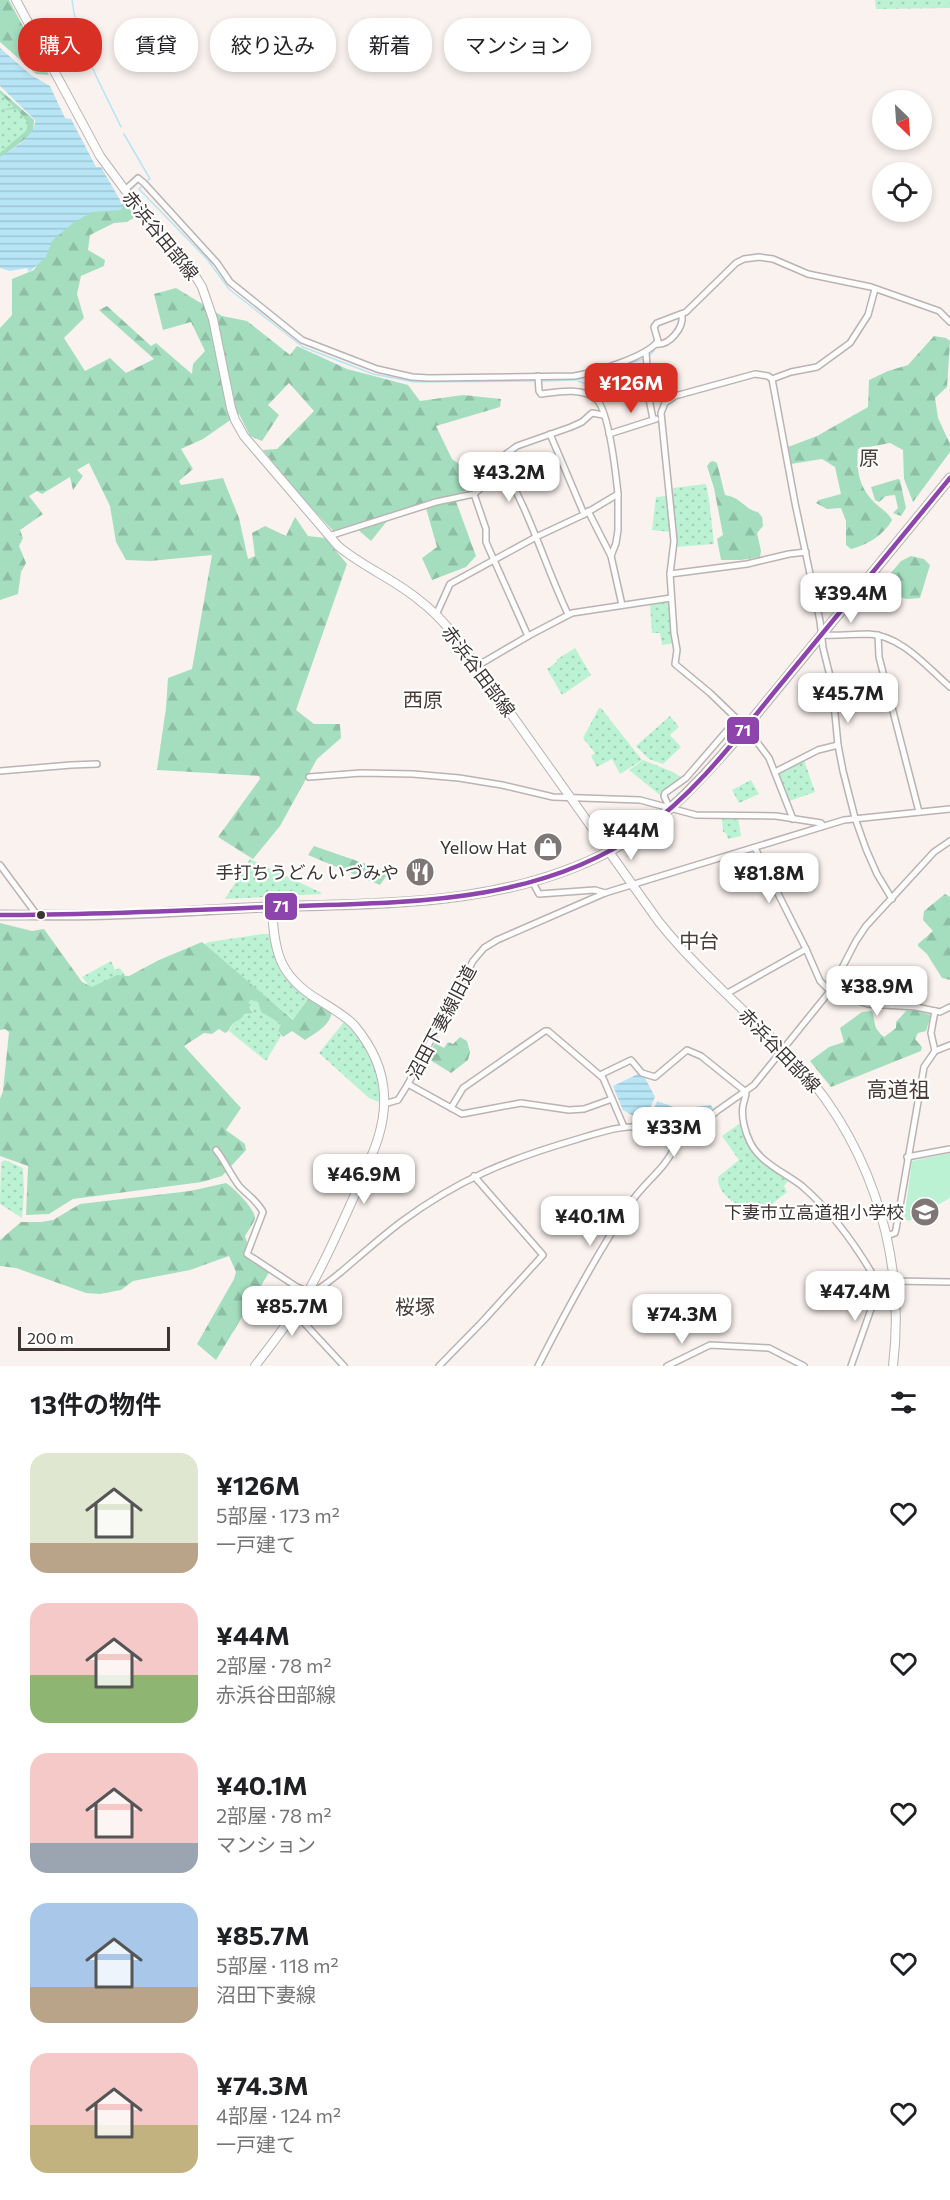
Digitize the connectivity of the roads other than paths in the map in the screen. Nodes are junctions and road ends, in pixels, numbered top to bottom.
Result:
1 (16, 0) edge
2 (125, 190) junction
3 (875, 289) junction
4 (682, 315) junction
5 (950, 322) edge
6 (656, 344) junction
7 (646, 352) junction
8 (538, 379) junction
9 (772, 379) junction
10 (603, 415) junction
11 (661, 417) junction
12 (653, 419) junction
13 (550, 434) junction
14 (609, 434) junction
15 (498, 460) junction
16 (950, 478) edge
17 (474, 494) junction
18 (618, 494) junction
19 (586, 512) junction
20 (329, 536) junction
21 (536, 537) junction
22 (806, 552) junction
23 (611, 556) junction
24 (495, 559) junction
25 (670, 574) junction
26 (670, 598) junction
27 (622, 605) junction
28 (568, 614) junction
29 (436, 615) junction
30 (821, 635) junction
31 (878, 635) junction
32 (528, 636) junction
33 (477, 666) junction
34 (950, 687) edge
35 (754, 738) tunnel mouth
36 (838, 745) junction
37 (97, 764) dead end
38 (0, 771) edge
39 (775, 772) junction
40 (309, 777) dead end
41 (573, 799) junction
42 (670, 809) junction
43 (950, 809) edge
44 (919, 812) junction
45 (855, 818) junction
46 (793, 819) junction
47 (823, 826) junction
48 (950, 841) edge
49 (755, 848) junction
50 (609, 851) junction
51 (0, 865) edge
52 (533, 883) junction
53 (631, 885) junction
54 (605, 893) junction
55 (892, 899) junction
56 (273, 907) junction
57 (0, 915) edge
58 (37, 915) junction
59 (806, 949) junction
60 (830, 991) junction
61 (726, 994) junction
62 (950, 1007) edge
63 (935, 1011) junction
64 (950, 1045) edge
65 (784, 1050) junction
66 (935, 1051) junction
67 (600, 1075) junction
68 (408, 1084) junction
69 (746, 1092) junction
70 (612, 1100) junction
71 (384, 1104) junction
72 (451, 1108) junction
73 (624, 1127) junction
74 (675, 1146) junction
75 (950, 1149) edge
76 (216, 1150) dead end
77 (907, 1157) junction
78 (474, 1176) junction
79 (887, 1236) junction
80 (876, 1280) junction
81 (894, 1281) junction
82 (950, 1282) edge
83 (308, 1292) junction
84 (294, 1312) junction
85 (255, 1366) edge
86 (344, 1366) edge
87 (439, 1366) edge
88 (538, 1366) edge
89 (667, 1366) edge
90 (804, 1366) edge
91 (851, 1366) edge
92 (893, 1366) edge

1 - 2 main road, 赤浜谷田部線
2 - 8 street
2 - 20 main road, 赤浜谷田部線
3 - 4 street
3 - 5 street
3 - 9 street
4 - 6 street
4 - 6 street
6 - 7 street
7 - 8 street
7 - 12 street
8 - 10 street
9 - 11 street
9 - 22 street
10 - 13 street
10 - 14 street
11 - 12 street
11 - 25 street
12 - 14 street
13 - 15 street
13 - 19 street
14 - 18 street
15 - 17 street
15 - 21 street
16 - 30 highway
17 - 20 street
17 - 24 street
18 - 19 street
18 - 23 street
19 - 21 street
19 - 23 street
20 - 29 main road, 赤浜谷田部線
21 - 24 street
21 - 28 street
22 - 25 street
22 - 30 street
23 - 27 street
24 - 29 street
24 - 32 street
25 - 26 street
26 - 27 street
26 - 42 street
27 - 28 street
28 - 32 street
29 - 33 main road, 赤浜谷田部線
30 - 31 street
30 - 36 street
30 - 42 highway
31 - 34 street
31 - 44 street
32 - 33 street
33 - 41 main road, 赤浜谷田部線
35 - 39 street
36 - 39 street
36 - 45 street
37 - 38 street
39 - 46 street
40 - 41 street
41 - 42 street
41 - 50 main road, 赤浜谷田部線
42 - 46 street
42 - 50 highway
43 - 44 street, 沼田下妻線旧道
44 - 45 street, 沼田下妻線旧道
45 - 47 street, 沼田下妻線旧道
45 - 55 street
46 - 47 street
47 - 49 street, 沼田下妻線旧道
48 - 55 street
49 - 53 street, 沼田下妻線旧道
49 - 59 street
50 - 52 highway
50 - 53 main road, 赤浜谷田部線
51 - 58 street
52 - 54 street
52 - 56 highway
53 - 54 street, 沼田下妻線旧道
53 - 61 main road, 赤浜谷田部線
54 - 68 street, 沼田下妻線旧道
55 - 60 street
56 - 58 highway
56 - 71 main road
57 - 58 highway
59 - 60 street
59 - 61 street
60 - 63 street
60 - 65 street
61 - 65 main road, 赤浜谷田部線
62 - 63 street
63 - 66 street
64 - 66 street
65 - 69 street
65 - 79 main road, 赤浜谷田部線
66 - 77 street
67 - 69 street
67 - 70 street
67 - 72 street
68 - 71 street, 沼田下妻線旧道
68 - 72 street
69 - 74 street
69 - 80 street
70 - 72 street
70 - 73 street
71 - 83 main road
73 - 74 street
73 - 78 street
74 - 88 street
75 - 77 street
76 - 83 street
77 - 79 street
78 - 83 street
78 - 87 street
79 - 81 main road, 赤浜谷田部線
80 - 81 street
80 - 91 street
81 - 82 street
81 - 92 main road, 赤浜谷田部線
83 - 84 main road
84 - 85 main road
84 - 86 street
89 - 90 street

